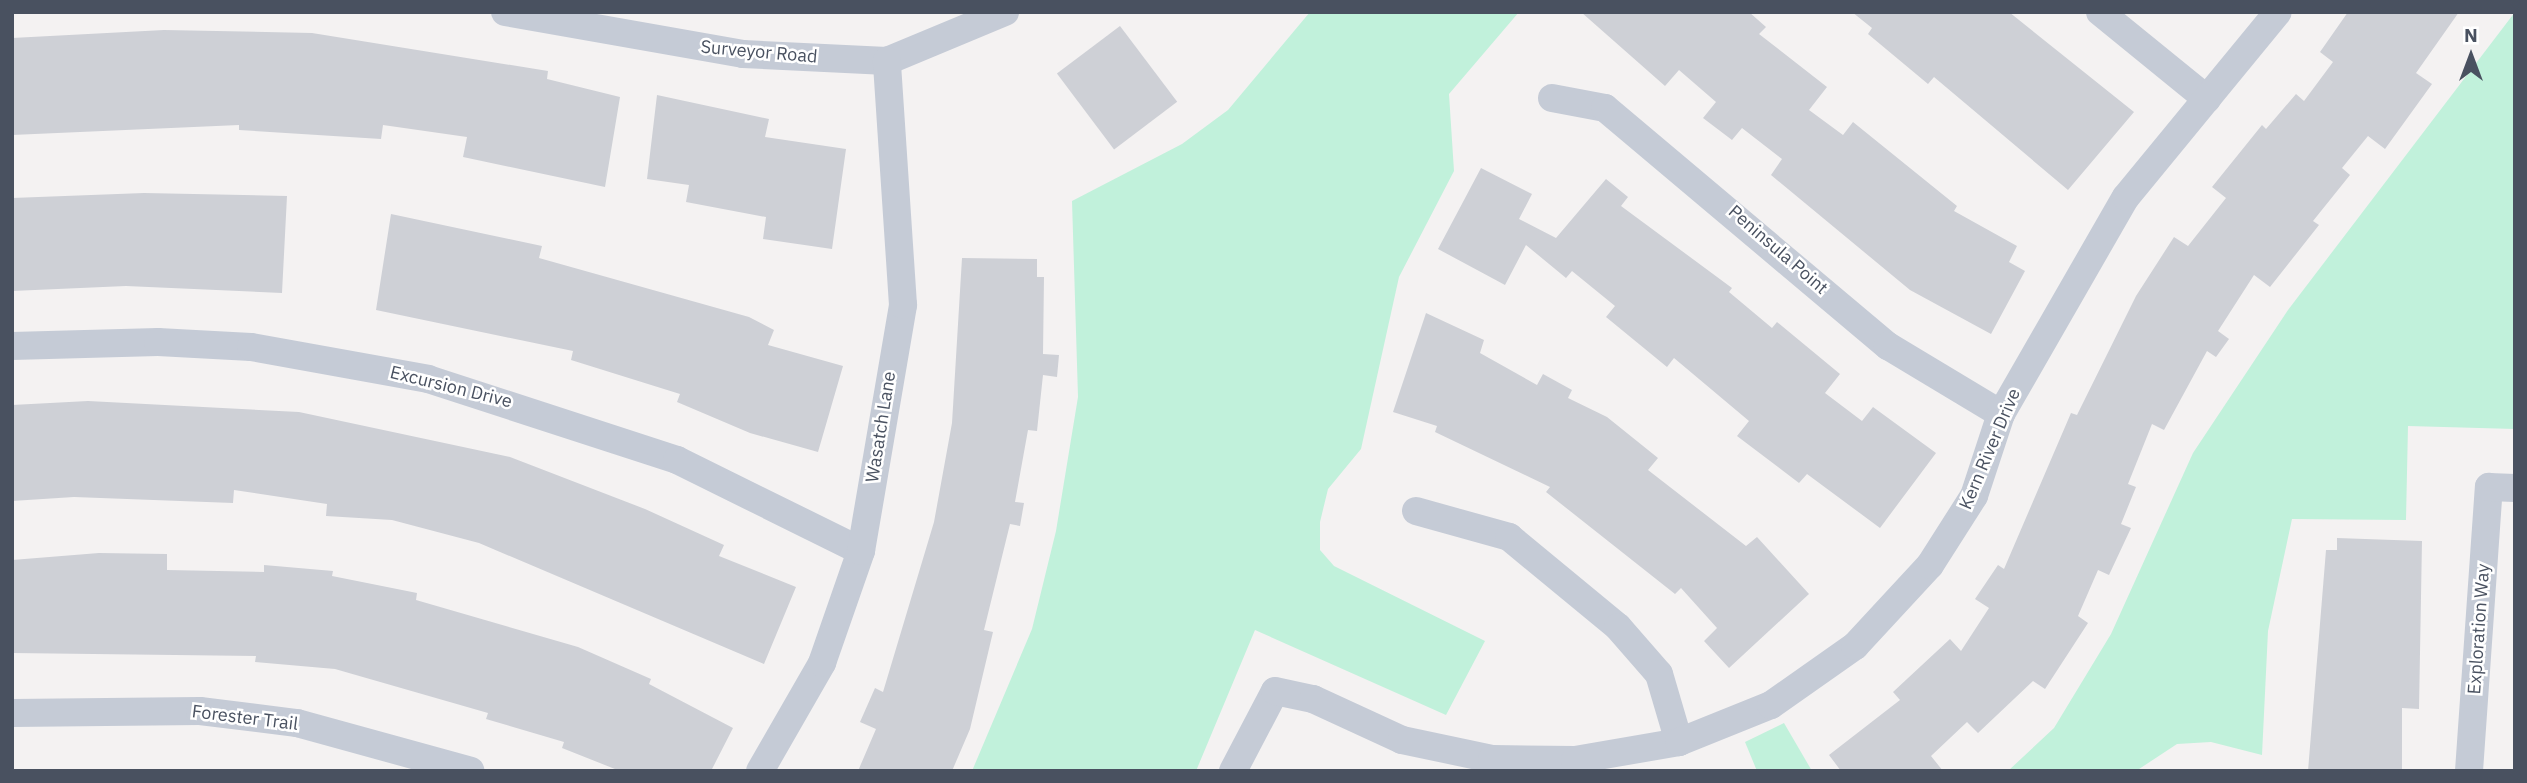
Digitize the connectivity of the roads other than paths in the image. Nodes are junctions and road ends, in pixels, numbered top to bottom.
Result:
1 (505, 12) edge
2 (1005, 12) edge
3 (2100, 12) edge
4 (2278, 12) edge
5 (887, 61) junction
6 (1552, 98) dead end
7 (2207, 99) junction
8 (12, 346) edge
9 (2001, 414) junction
10 (2502, 487) edge
11 (1416, 510) dead end
12 (861, 551) junction
13 (12, 713) edge
14 (1679, 742) junction
15 (471, 771) edge
16 (760, 771) edge
17 (1233, 771) edge
18 (2469, 771) edge

1 - 5 street, Surveyor Road
2 - 5 street, Surveyor Road
3 - 7 street
4 - 7 street, Kern River Drive
5 - 12 street, Wasatch Lane
6 - 9 street, Peninsula Point
7 - 9 street, Kern River Drive
8 - 12 street, Excursion Drive
9 - 14 street, Kern River Drive
10 - 18 street, Exploration Way
11 - 14 street
12 - 16 street, Wasatch Lane
13 - 15 street, Forester Trail
14 - 17 street, Kern River Drive

